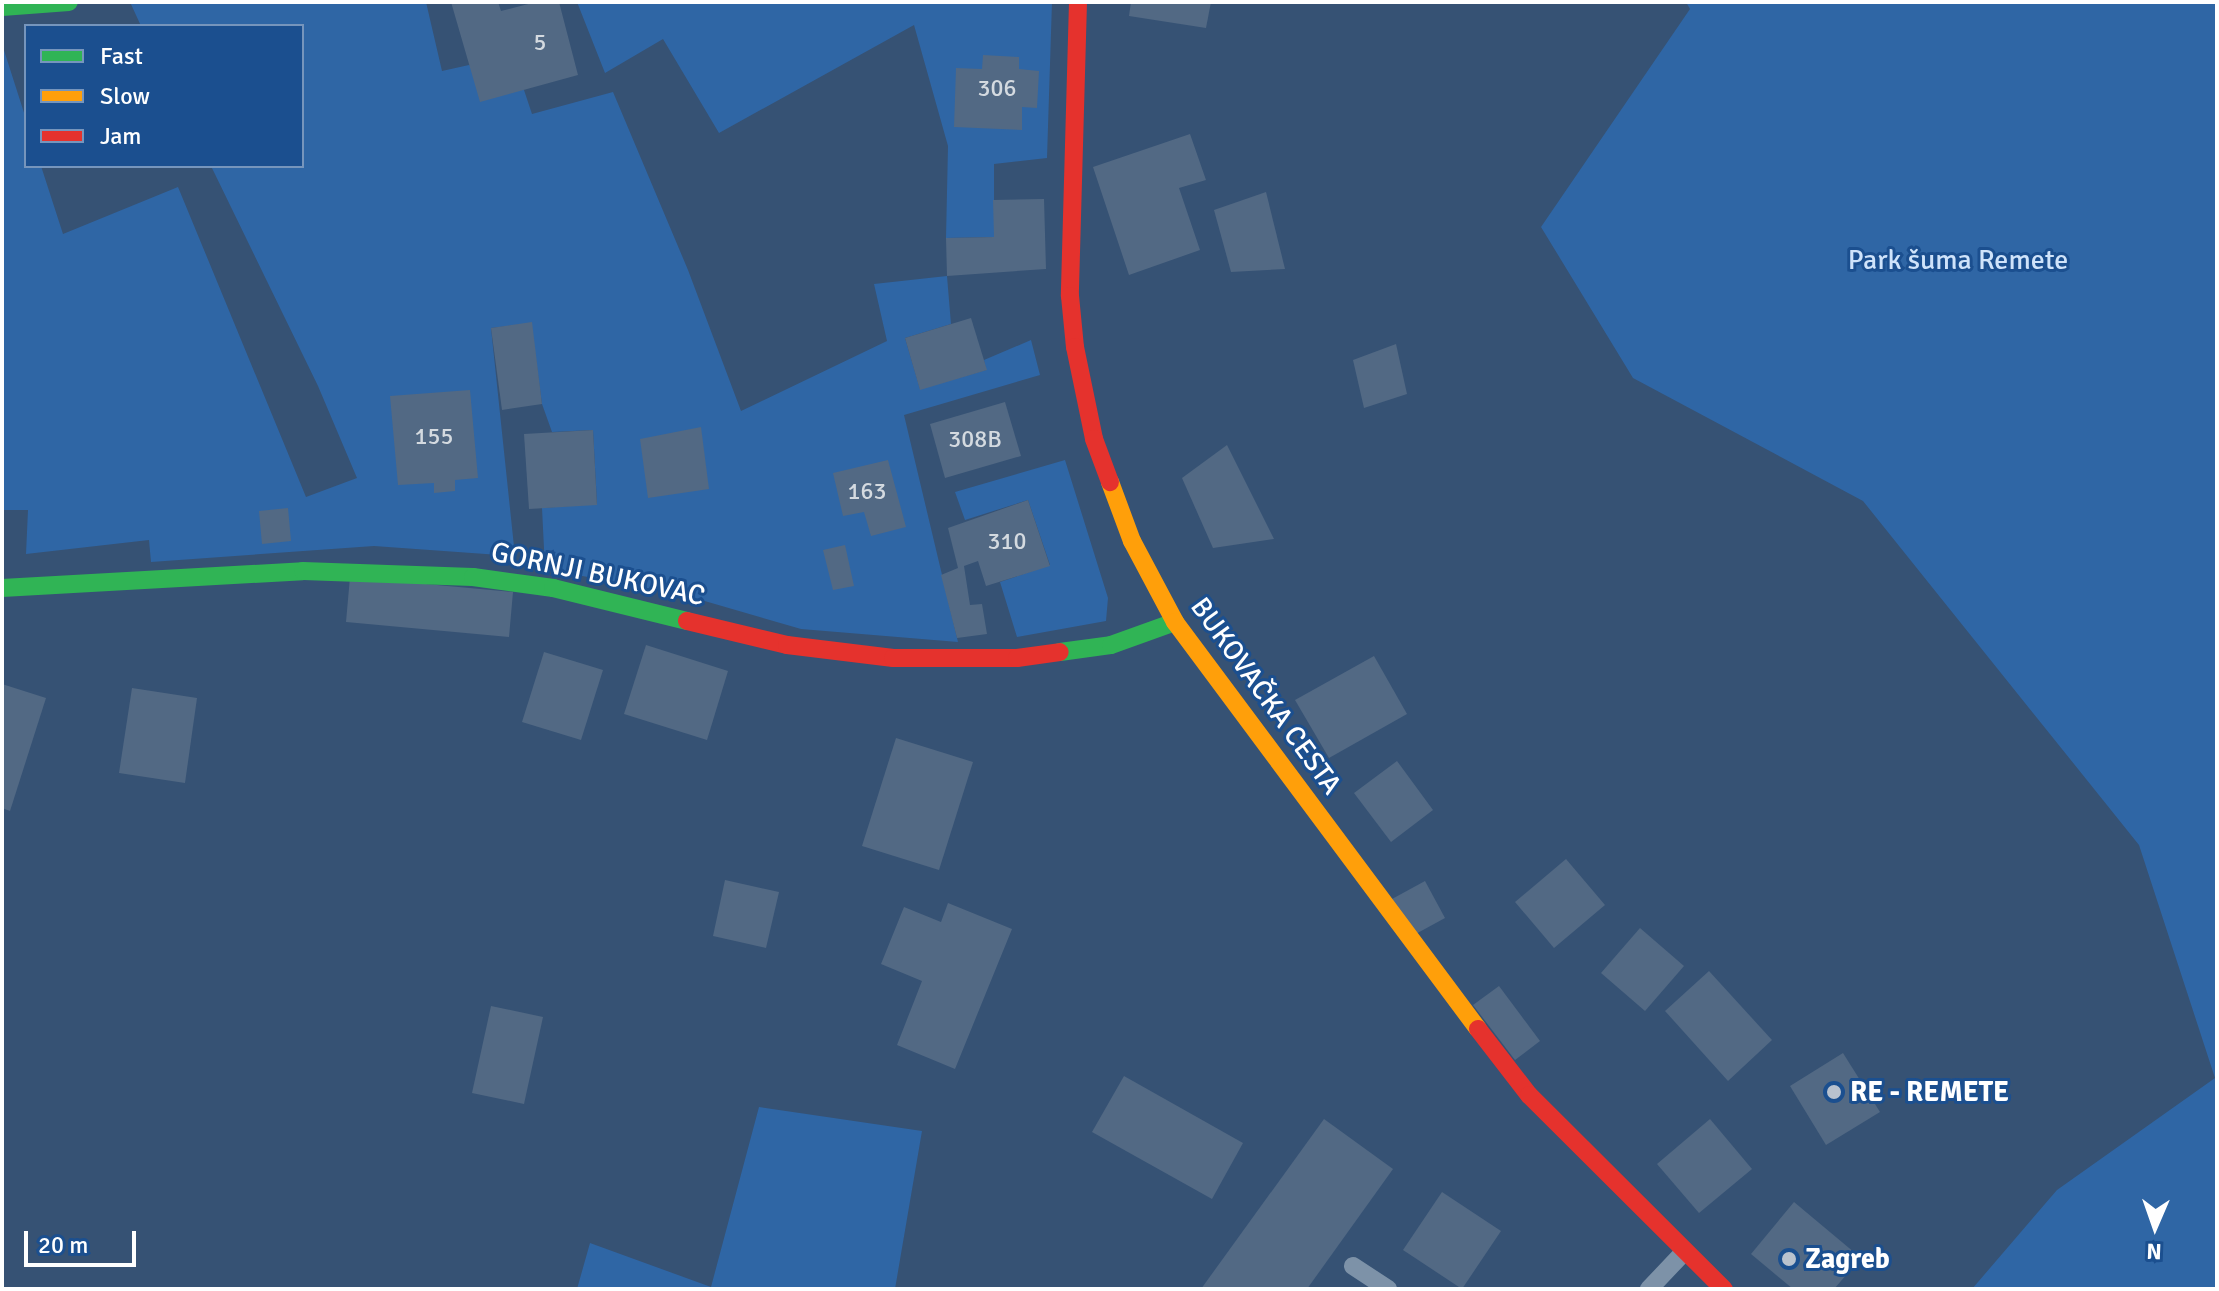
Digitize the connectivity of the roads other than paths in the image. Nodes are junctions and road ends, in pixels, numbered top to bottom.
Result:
1 (69, 2) edge
2 (1078, 2) edge
3 (2, 7) edge
4 (2, 588) edge
5 (1175, 622) junction
6 (1684, 1252) junction
7 (1353, 1266) dead end
8 (1388, 1289) edge
9 (1649, 1289) edge
10 (1724, 1289) edge

1 - 3 main road
2 - 5 main road, BUKOVAČKA CESTA
4 - 5 main road, GORNJI BUKOVAC
5 - 6 main road, BUKOVAČKA CESTA
6 - 9 lane
6 - 10 main road, BUKOVAČKA CESTA
7 - 8 lane

